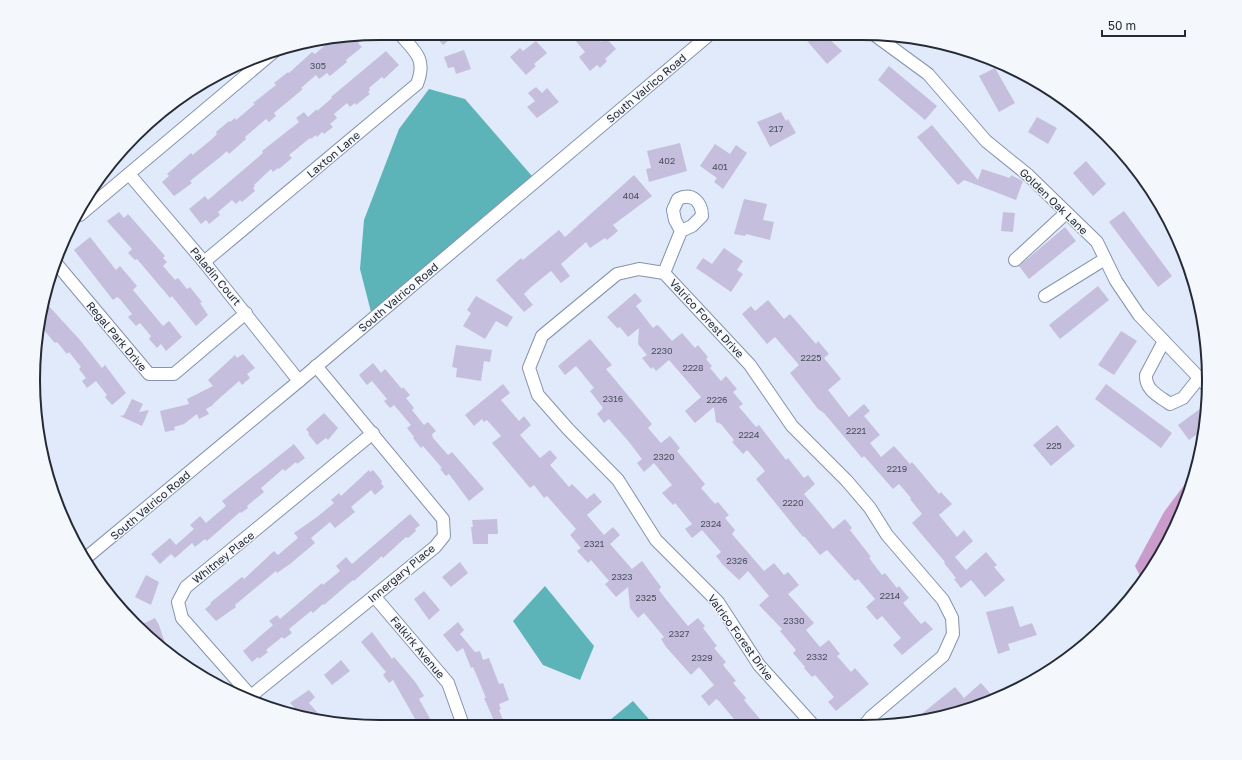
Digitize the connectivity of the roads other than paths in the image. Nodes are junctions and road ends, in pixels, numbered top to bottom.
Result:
1 (405, 40) edge
2 (703, 40) edge
3 (883, 41) edge
4 (263, 61) edge
5 (129, 174) junction
6 (85, 212) edge
7 (1066, 213) junction
8 (682, 230) dead end
9 (1015, 260) dead end
10 (1105, 260) junction
11 (204, 262) junction
12 (59, 267) edge
13 (664, 273) junction
14 (1045, 296) dead end
15 (246, 314) junction
16 (1164, 341) junction
17 (316, 366) junction
18 (1202, 380) edge
19 (300, 381) junction
20 (1202, 384) edge
21 (373, 433) junction
22 (89, 556) edge
23 (374, 596) junction
24 (243, 691) edge
25 (256, 696) edge
26 (460, 720) edge
27 (809, 720) edge
28 (869, 720) edge

1 - 11 street, Laxton Lane
2 - 17 street, South Valrico Road
3 - 7 street, Golden Oak Lane
4 - 5 street
5 - 6 street
5 - 11 street, Paladin Court
7 - 9 street
7 - 10 street, Golden Oak Lane
8 - 13 street
10 - 14 street
10 - 16 street, Golden Oak Lane
11 - 15 street, Paladin Court
12 - 15 street, Regal Park Drive
13 - 27 street, Valrico Forest Drive
13 - 28 street, Valrico Forest Drive
15 - 19 street, Paladin Court
16 - 18 street, Golden Oak Lane
16 - 20 street
17 - 19 street, South Valrico Road
17 - 21 street, Innergary Place
19 - 22 street, South Valrico Road
21 - 23 street, Innergary Place
21 - 24 street, Whitney Place
23 - 25 street, Innergary Place
23 - 26 street, Falkirk Avenue

